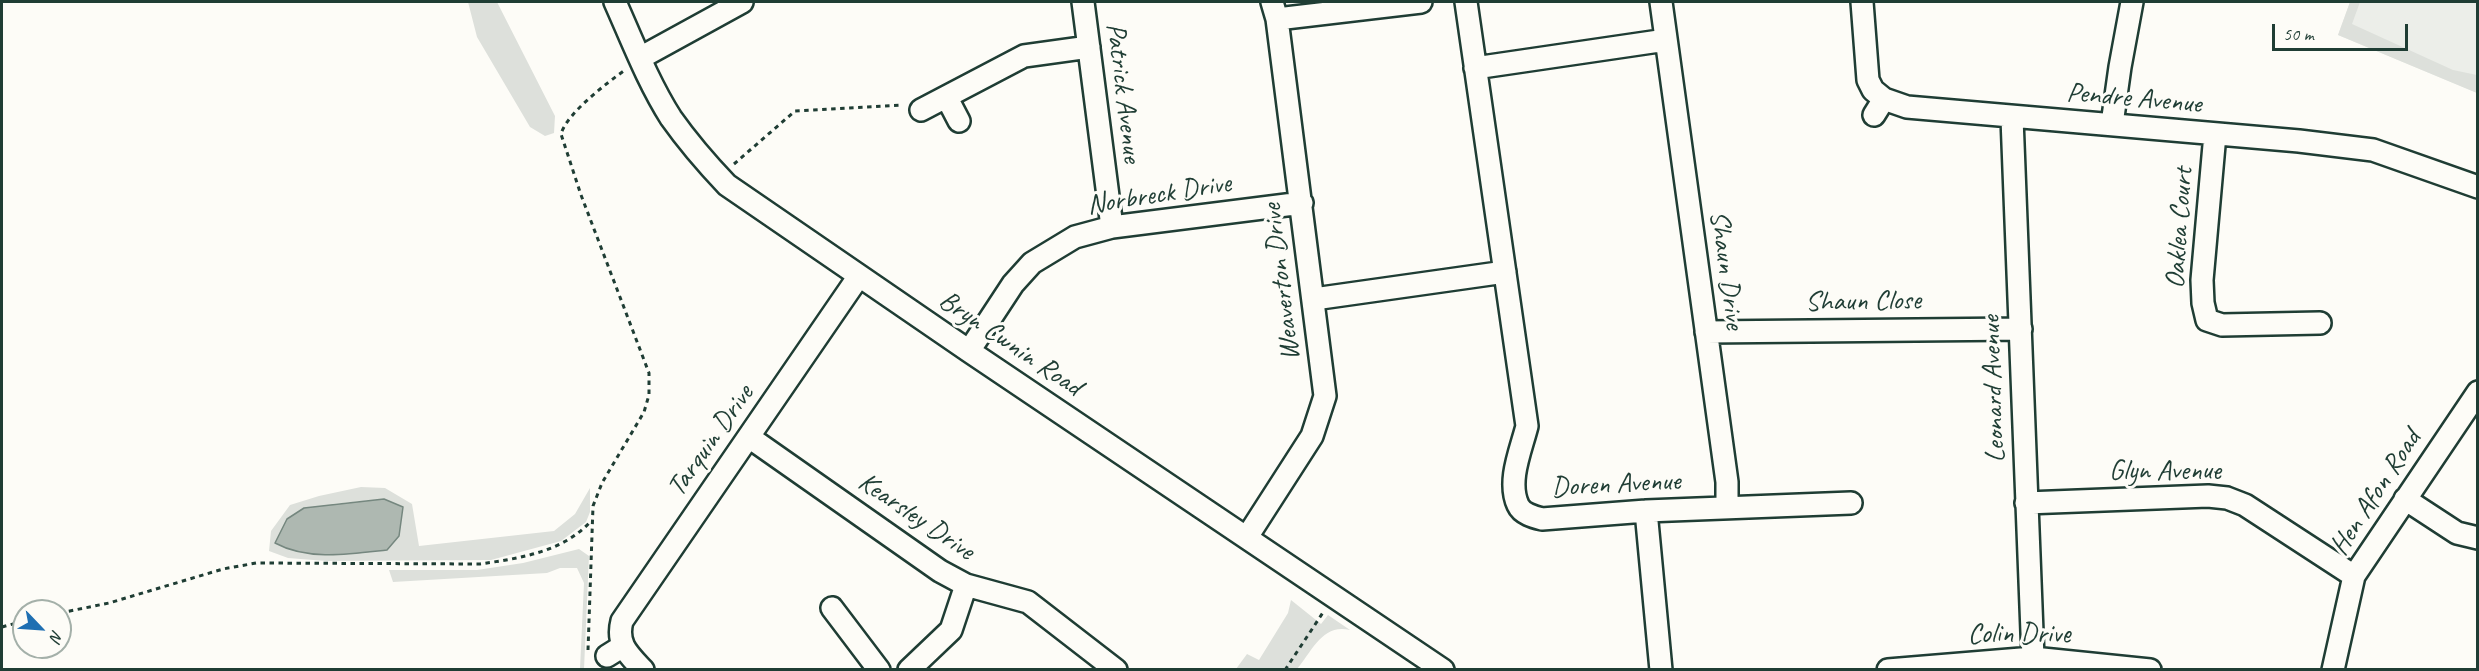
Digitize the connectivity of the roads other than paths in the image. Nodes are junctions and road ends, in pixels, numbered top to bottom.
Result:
1 (615, 2) edge
2 (742, 2) edge
3 (1083, 2) edge
4 (1421, 2) edge
5 (1466, 2) edge
6 (1661, 2) edge
7 (1862, 2) edge
8 (2132, 2) edge
9 (1274, 10) edge
10 (1666, 40) junction
11 (1089, 47) junction
12 (635, 62) junction
13 (1475, 68) junction
14 (947, 98) junction
15 (921, 110) road end
16 (2012, 118) junction
17 (959, 121) dead end
18 (2112, 124) junction
19 (2214, 134) junction
20 (2478, 187) edge
21 (1302, 202) junction
22 (1112, 227) junction
23 (1505, 272) junction
24 (859, 276) junction
25 (1314, 299) junction
26 (2320, 323) dead end
27 (2021, 329) junction
28 (1706, 332) junction
29 (969, 351) junction
30 (2478, 392) edge
31 (749, 438) junction
32 (2405, 499) junction
33 (1851, 503) dead end
34 (2026, 503) junction
35 (1727, 508) junction
36 (1646, 511) junction
37 (1247, 537) junction
38 (2478, 538) edge
39 (2354, 576) junction
40 (966, 585) junction
41 (832, 608) dead end
42 (2033, 658) junction
43 (643, 669) edge
44 (879, 669) edge
45 (909, 669) edge
46 (1116, 669) edge
47 (1443, 669) edge
48 (1660, 669) edge
49 (1888, 669) edge
50 (2150, 669) edge
51 (2333, 669) edge

1 - 12 street, Bryn Cwnin Road
2 - 12 street
3 - 11 street, Patrick Avenue
4 - 9 street
5 - 13 street, Doren Avenue
6 - 10 street, Shaun Drive
7 - 16 street, Pendre Avenue
8 - 18 street
9 - 21 street, Weaverton Drive
10 - 13 street
10 - 28 street, Shaun Drive
11 - 14 street
11 - 22 street, Patrick Avenue
12 - 24 street, Bryn Cwnin Road
13 - 23 street, Doren Avenue
14 - 15 street
14 - 17 street
16 - 18 street, Pendre Avenue
16 - 27 street, Leonard Avenue
18 - 19 street, Pendre Avenue
19 - 20 street, Pendre Avenue
19 - 26 street, Oaklea Court
21 - 22 street, Norbreck Drive
21 - 25 street, Weaverton Drive
22 - 29 street, Norbreck Drive
23 - 25 street
23 - 36 street, Doren Avenue
24 - 29 street, Bryn Cwnin Road
24 - 31 street, Tarquin Drive
25 - 37 street, Weaverton Drive
27 - 28 street, Shaun Close
27 - 34 street, Leonard Avenue
28 - 35 street, Shaun Drive
29 - 37 street, Bryn Cwnin Road
30 - 32 street, Hen Afon Road
31 - 40 street, Kearsley Drive
31 - 43 street, Tarquin Drive
32 - 38 street
32 - 39 street, Hen Afon Road
33 - 35 street, Doren Avenue
34 - 39 street, Glyn Avenue
34 - 42 street, Leonard Avenue
35 - 36 street, Doren Avenue
36 - 48 street
37 - 47 street, Bryn Cwnin Road
39 - 51 street, Hen Afon Road
40 - 45 street
40 - 46 street, Kearsley Drive
41 - 44 street
42 - 49 street, Colin Drive
42 - 50 street, Colin Drive

